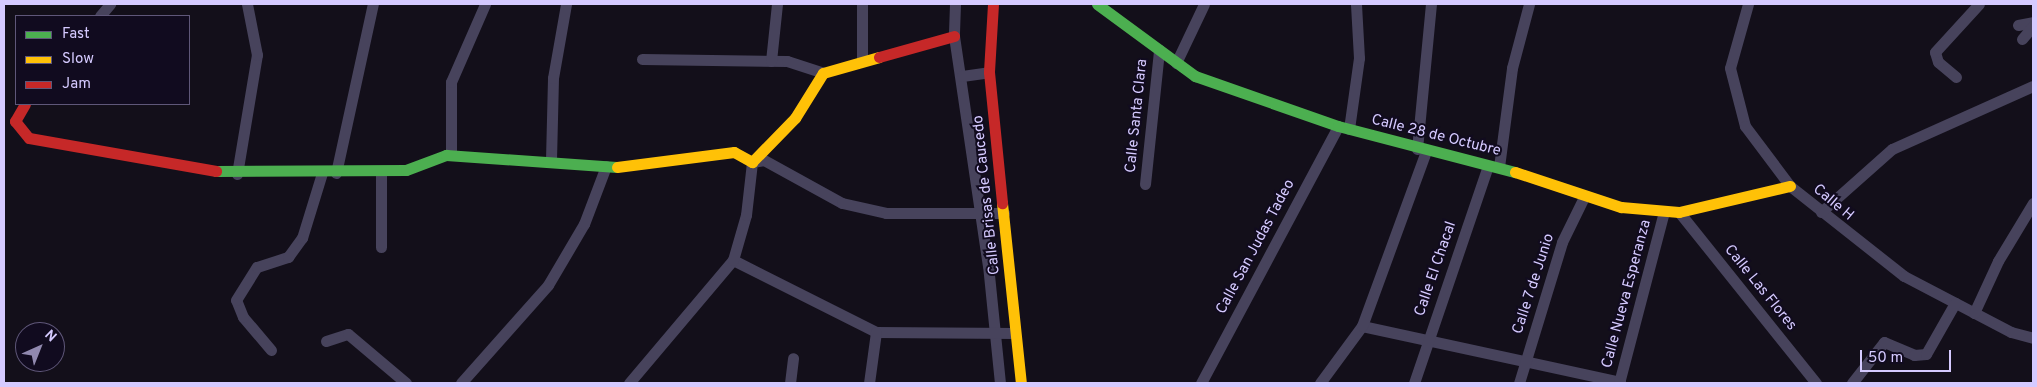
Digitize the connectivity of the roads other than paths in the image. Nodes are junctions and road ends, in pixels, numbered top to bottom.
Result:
1 (110, 4) edge
2 (247, 4) edge
3 (372, 4) edge
4 (485, 4) edge
5 (566, 4) edge
6 (777, 4) edge
7 (862, 4) edge
8 (955, 4) edge
9 (993, 4) edge
10 (1097, 4) edge
11 (1204, 4) edge
12 (1356, 4) edge
13 (1431, 4) edge
14 (1529, 4) edge
15 (1748, 4) edge
16 (1979, 4) edge
17 (101, 15) edge
18 (2033, 22) edge
19 (2018, 25) dead end
20 (2033, 26) edge
21 (954, 36) junction
22 (2022, 39) dead end
23 (1159, 50) junction
24 (642, 59) dead end
25 (772, 61) junction
26 (862, 61) junction
27 (1176, 63) junction
28 (989, 72) junction
29 (823, 73) junction
30 (962, 76) junction
31 (1956, 77) dead end
32 (2033, 86) edge
33 (24, 105) edge
34 (1343, 128) junction
35 (1422, 150) junction
36 (451, 156) junction
37 (551, 160) junction
38 (752, 162) junction
39 (606, 166) junction
40 (1494, 166) junction
41 (381, 171) junction
42 (237, 174) junction
43 (322, 174) junction
44 (336, 174) junction
45 (1145, 184) dead end
46 (1790, 186) junction
47 (1584, 197) junction
48 (2033, 203) edge
49 (1664, 212) junction
50 (1679, 212) junction
51 (1821, 212) junction
52 (979, 213) junction
53 (1004, 213) junction
54 (381, 247) dead end
55 (733, 260) junction
56 (1955, 303) junction
57 (1974, 313) junction
58 (1362, 326) junction
59 (876, 332) junction
60 (994, 333) junction
61 (1015, 334) junction
62 (2033, 338) edge
63 (1428, 339) junction
64 (326, 341) dead end
65 (271, 350) dead end
66 (793, 358) dead end
67 (1527, 358) junction
68 (1619, 382) edge
69 (406, 383) edge
70 (461, 383) edge
71 (629, 383) edge
72 (790, 383) edge
73 (869, 383) edge
74 (1000, 383) edge
75 (1021, 383) edge
76 (1201, 383) edge
77 (1320, 383) edge
78 (1414, 383) edge
79 (1519, 383) edge
80 (1814, 383) edge
81 (1852, 383) edge

1 - 17 street
2 - 42 street
3 - 44 street
4 - 36 street
5 - 37 street
6 - 25 street
7 - 26 street
8 - 21 street
9 - 28 street, Calle Brisas de Caucedo
10 - 23 street, Calle 28 de Octubre
11 - 27 street
12 - 34 street, Calle San Judas Tadeo
13 - 35 street
14 - 40 street, Calle El Chacal
15 - 46 street, Calle H
16 - 31 street
18 - 19 street
20 - 22 street
21 - 26 street
21 - 30 street
23 - 27 street, Calle 28 de Octubre
23 - 45 street, Calle Santa Clara
24 - 25 street
25 - 29 street
26 - 29 street
27 - 34 street, Calle 28 de Octubre
28 - 30 street
28 - 53 street, Calle Brisas de Caucedo
29 - 38 street
30 - 52 street
32 - 51 street
33 - 42 street
34 - 35 street, Calle 28 de Octubre
34 - 76 street, Calle San Judas Tadeo
35 - 40 street, Calle 28 de Octubre
35 - 58 street
36 - 37 street
36 - 41 street
37 - 39 street
38 - 39 street
38 - 52 street
38 - 55 street
39 - 70 street
40 - 47 street, Calle 28 de Octubre
40 - 63 street, Calle El Chacal
41 - 44 street
41 - 54 street
42 - 43 street
43 - 44 street
43 - 65 street
46 - 50 street, Calle 28 de Octubre
46 - 51 street, Calle H
47 - 49 street, Calle 28 de Octubre
47 - 67 street, Calle 7 de Junio
48 - 57 street
49 - 50 street, Calle 28 de Octubre
49 - 68 street, Calle Nueva Esperanza
50 - 80 street, Calle Las Flores
51 - 56 street, Calle H
52 - 53 street
52 - 60 street
53 - 61 street, Calle Brisas de Caucedo
55 - 59 street
55 - 71 street
56 - 57 street, Calle H
56 - 81 street
57 - 62 street, Calle H
58 - 63 street
58 - 77 street
59 - 60 street
59 - 73 street
60 - 61 street
60 - 74 street
61 - 75 street, Calle Brisas de Caucedo
63 - 67 street
63 - 78 street, Calle El Chacal
64 - 69 street
66 - 72 street
67 - 68 street
67 - 79 street, Calle 7 de Junio

